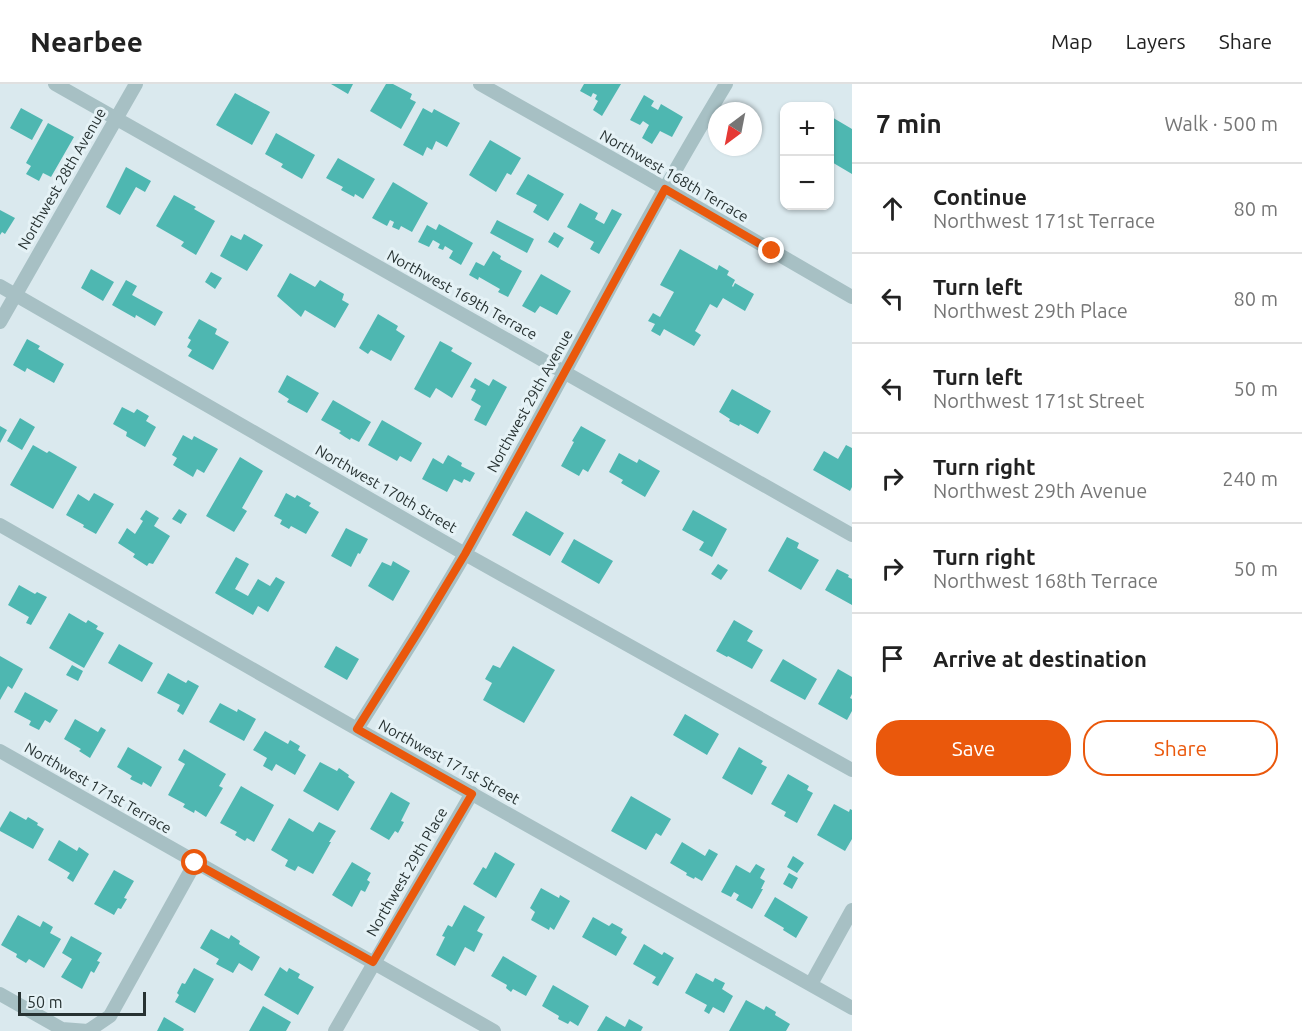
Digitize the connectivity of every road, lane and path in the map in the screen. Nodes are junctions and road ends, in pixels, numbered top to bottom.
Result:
1 (56, 84) edge
2 (136, 84) edge
3 (480, 84) edge
4 (726, 84) edge
5 (116, 118) junction
6 (665, 189) junction
7 (0, 286) edge
8 (15, 295) junction
9 (852, 297) edge
10 (0, 322) edge
11 (565, 372) junction
12 (0, 525) edge
13 (852, 535) edge
14 (465, 554) junction
15 (357, 729) junction
16 (0, 751) edge
17 (852, 770) edge
18 (472, 794) junction
19 (195, 863) junction
20 (852, 910) edge
21 (373, 962) junction
22 (811, 984) junction
23 (0, 994) edge
24 (852, 1008) edge
25 (88, 1031) edge
26 (335, 1031) edge
27 (494, 1031) edge

1 - 5 street, Northwest 169th Terrace
2 - 5 street, Northwest 28th Avenue
3 - 6 street, Northwest 168th Terrace
4 - 6 street, Northwest 29th Avenue
5 - 8 street, Northwest 28th Avenue
5 - 11 street, Northwest 169th Terrace
6 - 9 street, Northwest 168th Terrace
6 - 11 street, Northwest 29th Avenue
7 - 8 street, Northwest 170th Street
8 - 10 street, Northwest 28th Avenue
8 - 14 street, Northwest 170th Street
11 - 13 street, Northwest 169th Terrace
11 - 14 street, Northwest 29th Avenue
12 - 15 street, Northwest 171st Street
14 - 15 street, Northwest 29th Avenue
14 - 17 street, Northwest 170th Street
15 - 18 street, Northwest 171st Street
16 - 19 street, Northwest 171st Terrace
18 - 21 street, Northwest 29th Place
18 - 22 street, Northwest 171st Street
19 - 21 street, Northwest 171st Terrace
19 - 25 street
20 - 22 street
21 - 26 street, Northwest 29th Place
21 - 27 street, Northwest 171st Terrace
22 - 24 street, Northwest 171st Street
23 - 25 street

